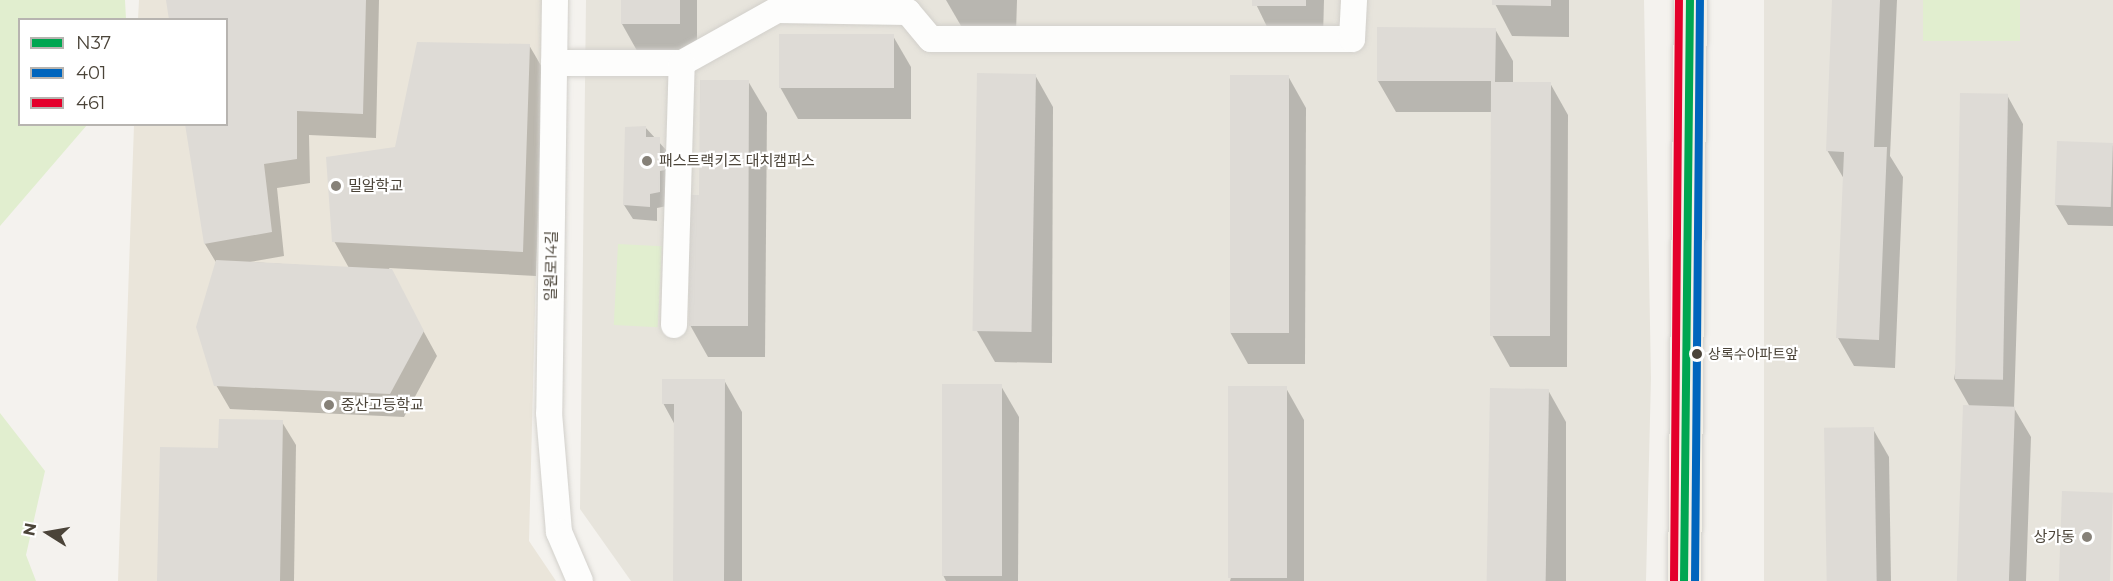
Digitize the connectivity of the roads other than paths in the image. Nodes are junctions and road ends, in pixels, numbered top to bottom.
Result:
1 (555, 0) edge
2 (1354, 0) edge
3 (1690, 0) edge
4 (752, 12) edge
5 (554, 63) junction
6 (682, 63) junction
7 (674, 325) dead end
8 (580, 581) edge
9 (1684, 581) edge

1 - 5 street, 일원로14길
2 - 4 street
3 - 9 main road
4 - 6 street
5 - 6 street
5 - 8 street, 일원로14길
6 - 7 street

